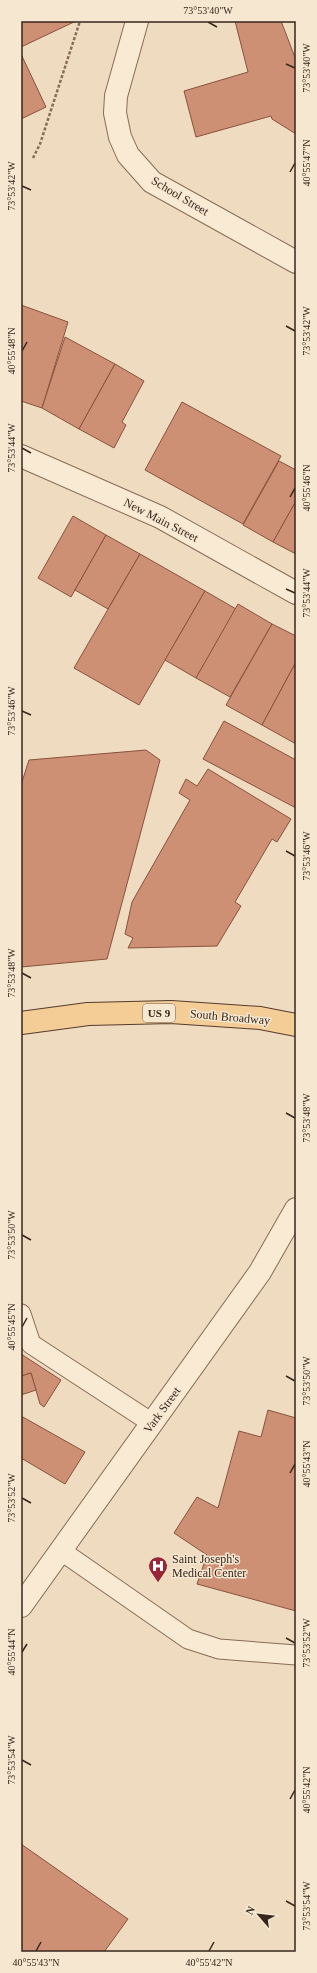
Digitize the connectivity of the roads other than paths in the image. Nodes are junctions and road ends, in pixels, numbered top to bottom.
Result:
1 (137, 21) edge
2 (296, 262) edge
3 (21, 456) edge
4 (296, 593) edge
5 (21, 1023) edge
6 (296, 1025) edge
7 (296, 1209) edge
8 (21, 1314) edge
9 (152, 1423) junction
10 (60, 1550) junction
11 (21, 1606) edge
12 (296, 1655) edge

1 - 2 street, School Street
3 - 4 street, New Main Street
5 - 6 main road, South Broadway / US 9
7 - 9 street, Vark Street
8 - 9 lane
9 - 10 street, Vark Street
10 - 11 street, Vark Street
10 - 12 lane

